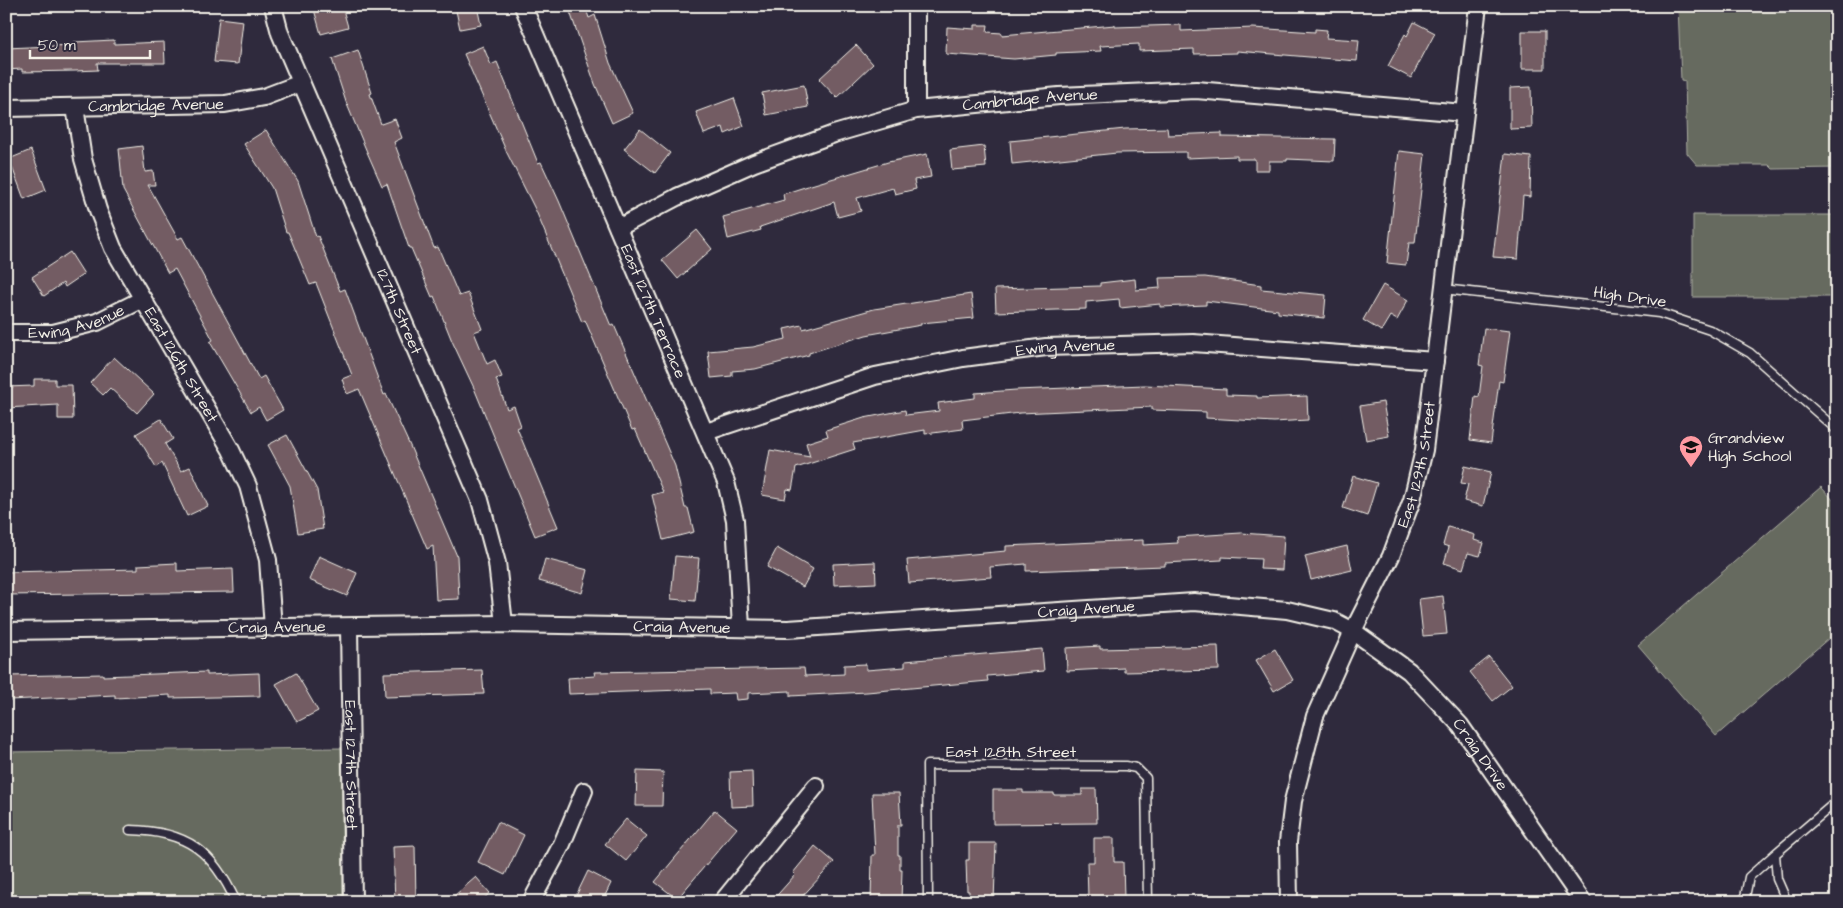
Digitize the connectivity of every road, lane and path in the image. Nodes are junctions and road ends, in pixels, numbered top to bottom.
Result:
1 (273, 6) edge
2 (523, 6) edge
3 (916, 6) edge
4 (1478, 6) edge
5 (301, 83) junction
6 (74, 107) junction
7 (6, 108) edge
8 (916, 110) junction
9 (1464, 113) junction
10 (618, 228) junction
11 (1443, 289) junction
12 (143, 299) junction
13 (6, 333) edge
14 (1435, 361) junction
15 (1837, 430) edge
16 (706, 432) junction
17 (504, 624) junction
18 (349, 627) junction
19 (273, 628) junction
20 (740, 628) junction
21 (6, 631) edge
22 (1353, 631) junction
23 (816, 786) dead end
24 (584, 791) dead end
25 (1837, 801) edge
26 (130, 830) dead end
27 (1775, 854) junction
28 (236, 902) edge
29 (353, 902) edge
30 (531, 902) edge
31 (722, 902) edge
32 (928, 902) edge
33 (1148, 902) edge
34 (1289, 902) edge
35 (1583, 902) edge
36 (1744, 902) edge
37 (1787, 902) edge

1 - 5 street, 127th Street
2 - 10 street, East 127th Terrace
3 - 8 street
4 - 9 street, East 129th Street
5 - 6 street, Cambridge Avenue
5 - 17 street, 127th Street
6 - 7 street, Cambridge Avenue
6 - 12 street, East 126th Street
8 - 9 street, Cambridge Avenue
8 - 10 street, Cambridge Avenue
9 - 11 street, East 129th Street
10 - 16 street, East 127th Terrace
11 - 14 street, East 129th Street
11 - 15 lane, High Drive
12 - 13 street, Ewing Avenue
12 - 19 street, East 126th Street
14 - 16 street, Ewing Avenue
14 - 22 street, East 129th Street
16 - 20 street, East 127th Terrace
17 - 18 street, Craig Avenue
17 - 20 street, Craig Avenue
18 - 19 street, Craig Avenue
18 - 29 street, East 127th Street
19 - 21 street, Craig Avenue
20 - 22 street, Craig Avenue
22 - 34 street, East 129th Street
22 - 35 street, Craig Drive
23 - 31 street
24 - 30 street
25 - 27 lane
26 - 28 lane
27 - 36 lane
27 - 37 lane
32 - 33 lane, East 128th Street

